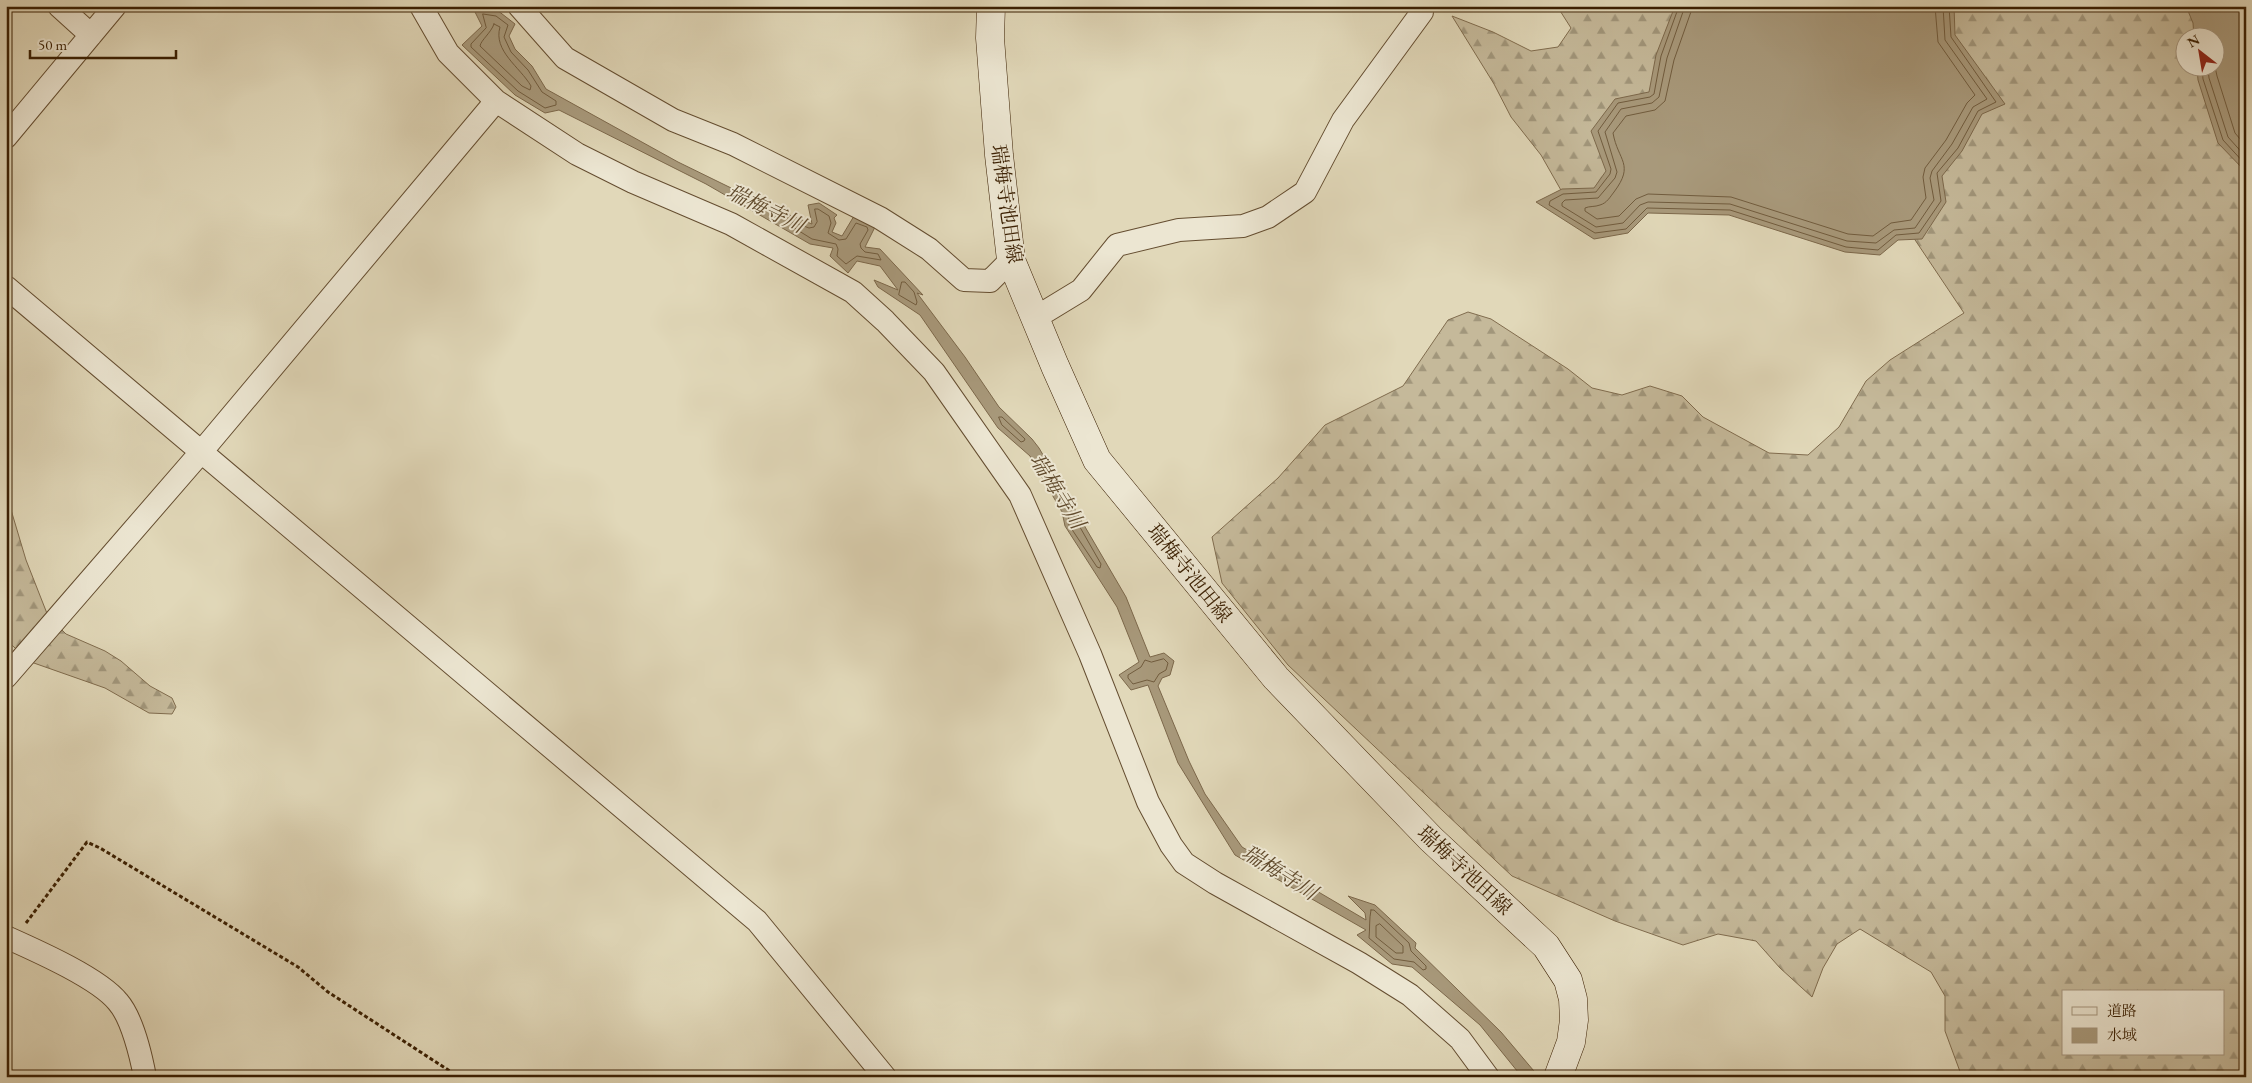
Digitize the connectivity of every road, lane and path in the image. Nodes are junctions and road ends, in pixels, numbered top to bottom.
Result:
1 (58, 6) edge
2 (115, 6) edge
3 (420, 6) edge
4 (519, 6) edge
5 (991, 6) edge
6 (1421, 6) edge
7 (91, 35) junction
8 (496, 101) junction
9 (6, 137) edge
10 (1011, 260) junction
11 (6, 287) edge
12 (1035, 318) junction
13 (202, 451) junction
14 (6, 677) edge
15 (10, 939) edge
16 (144, 1077) edge
17 (460, 1077) edge
18 (885, 1077) edge
19 (1488, 1077) edge
20 (1558, 1077) edge

1 - 7 street
2 - 7 street
3 - 8 street
4 - 10 street
5 - 10 main road, 瑞梅寺池田線
6 - 12 street
7 - 9 street
8 - 13 street
8 - 19 street
10 - 12 main road, 瑞梅寺池田線
11 - 13 street
12 - 20 main road, 瑞梅寺池田線
13 - 14 street
13 - 18 street
15 - 16 street
15 - 17 path

